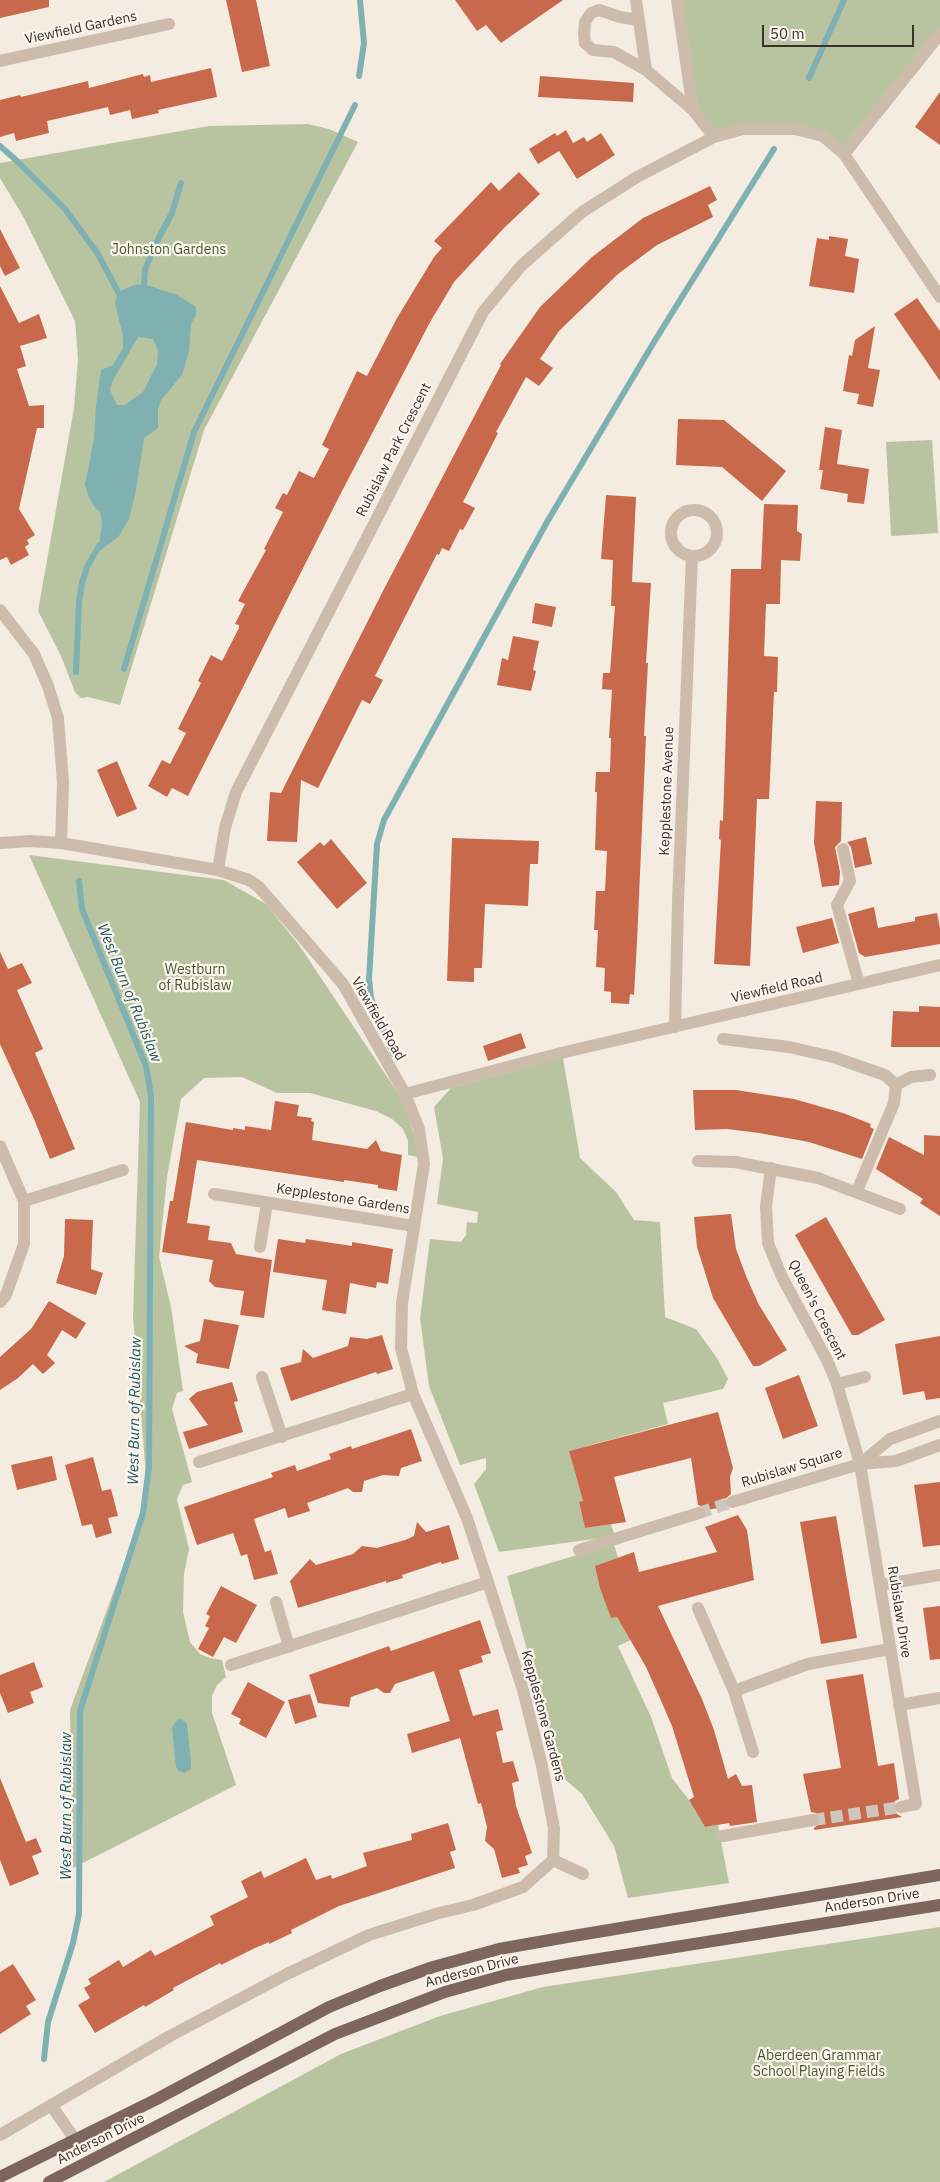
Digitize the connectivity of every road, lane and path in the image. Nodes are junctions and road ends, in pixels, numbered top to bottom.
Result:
1 (636, 0) edge
2 (677, 0) edge
3 (638, 20) junction
4 (168, 24) dead end
5 (940, 34) edge
6 (0, 61) edge
7 (646, 70) junction
8 (693, 110) junction
9 (714, 137) junction
10 (844, 154) junction
11 (940, 297) edge
12 (692, 556) dead end
13 (0, 610) edge
14 (61, 842) junction
15 (0, 843) edge
16 (843, 849) dead end
17 (218, 870) junction
18 (940, 965) edge
19 (859, 984) junction
20 (674, 1027) junction
21 (723, 1039) dead end
22 (930, 1075) dead end
23 (896, 1085) junction
24 (404, 1094) junction
25 (0, 1146) edge
26 (698, 1161) dead end
27 (771, 1168) junction
28 (122, 1170) dead end
29 (857, 1191) junction
30 (214, 1194) dead end
31 (24, 1201) junction
32 (266, 1203) junction
33 (900, 1209) dead end
34 (414, 1226) junction
35 (260, 1247) dead end
36 (0, 1302) edge
37 (262, 1377) dead end
38 (865, 1377) dead end
39 (837, 1384) junction
40 (413, 1394) junction
41 (940, 1421) edge
42 (282, 1437) junction
43 (940, 1445) edge
44 (199, 1462) dead end
45 (860, 1464) junction
46 (732, 1502) tunnel mouth
47 (699, 1512) tunnel mouth
48 (579, 1550) dead end
49 (940, 1575) edge
50 (488, 1582) junction
51 (880, 1585) junction
52 (276, 1602) dead end
53 (698, 1608) dead end
54 (289, 1647) junction
55 (890, 1649) junction
56 (231, 1665) dead end
57 (734, 1691) junction
58 (940, 1698) edge
59 (899, 1705) junction
60 (753, 1752) dead end
61 (900, 1807) tunnel mouth
62 (812, 1820) tunnel mouth
63 (723, 1836) dead end
64 (553, 1860) junction
65 (583, 1874) dead end
66 (940, 1875) edge
67 (940, 1905) edge
68 (51, 2105) junction
69 (0, 2135) edge
70 (76, 2140) junction
71 (0, 2177) edge
72 (49, 2182) edge

1 - 3 street
2 - 8 street
3 - 7 street
3 - 7 street
4 - 6 street, Viewfield Gardens
5 - 10 street
7 - 8 street
8 - 9 street
9 - 10 street, Rubislaw Park Crescent
9 - 17 street, Rubislaw Park Crescent
10 - 11 street, Rubislaw Park Crescent
12 - 20 street, Kepplestone Avenue
13 - 14 street
14 - 15 street, Viewfield Road
14 - 17 street, Viewfield Road
16 - 19 street
17 - 24 street, Viewfield Road
18 - 19 street, Viewfield Road
19 - 20 street, Viewfield Road
20 - 24 street, Viewfield Road
21 - 23 street
22 - 23 street
23 - 29 street
24 - 34 street, Kepplestone Gardens
25 - 31 street
26 - 27 street
27 - 29 street
27 - 39 street, Queen's Crescent
28 - 31 street
29 - 33 street
30 - 32 street, Kepplestone Gardens
31 - 36 street
32 - 34 street, Kepplestone Gardens
32 - 35 street, Kepplestone Gardens
34 - 40 street, Kepplestone Gardens
37 - 42 street
38 - 39 street
39 - 45 street, Queen's Crescent
40 - 42 street
40 - 50 street, Kepplestone Gardens
41 - 45 street
42 - 44 street
43 - 45 street
45 - 46 street, Rubislaw Square
45 - 51 street, Rubislaw Drive
47 - 48 street
49 - 51 street
50 - 54 street
50 - 64 street, Kepplestone Gardens
51 - 55 street, Rubislaw Drive
52 - 54 street
53 - 57 street
54 - 56 street
55 - 57 street
55 - 59 street, Rubislaw Drive
57 - 60 street
58 - 59 street
59 - 61 street, Rubislaw Drive
62 - 63 street
64 - 65 street
64 - 68 street
66 - 70 main road, Anderson Drive
67 - 72 main road, Anderson Drive
68 - 69 street
68 - 70 street, Anderson Drive
70 - 71 main road, Anderson Drive

